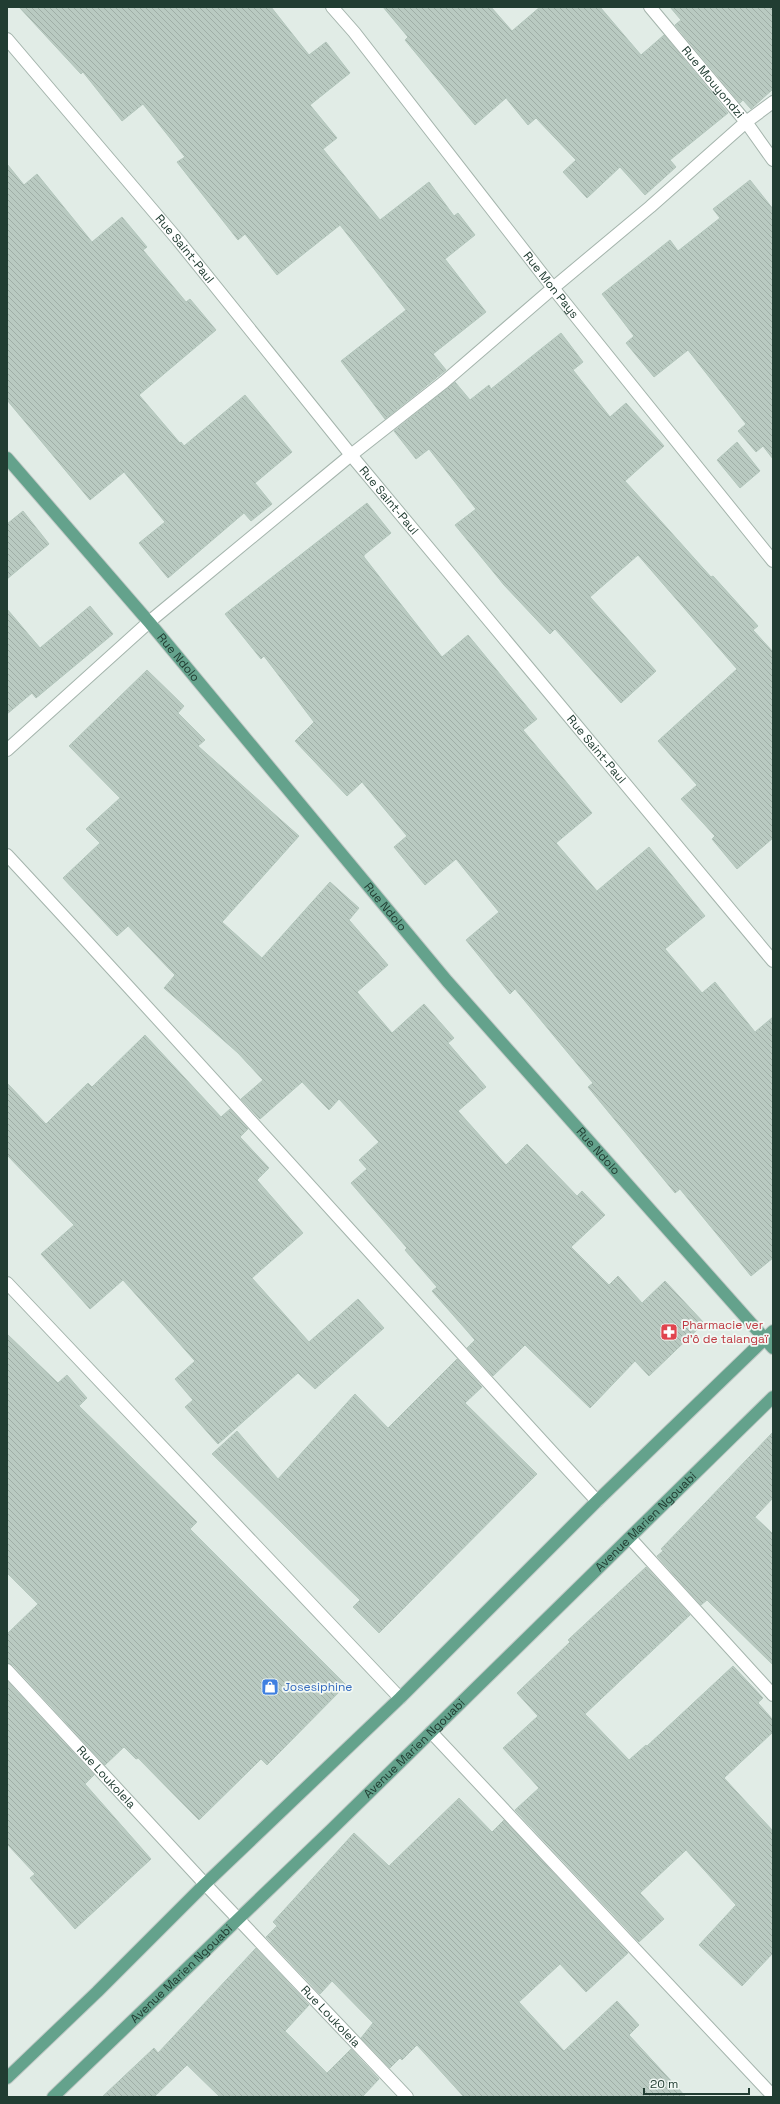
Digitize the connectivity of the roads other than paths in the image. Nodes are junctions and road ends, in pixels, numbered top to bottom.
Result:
1 (332, 7) edge
2 (650, 7) edge
3 (7, 39) edge
4 (773, 102) edge
5 (746, 122) junction
6 (773, 160) edge
7 (553, 288) junction
8 (351, 455) junction
9 (7, 458) edge
10 (773, 561) edge
11 (149, 622) junction
12 (7, 750) edge
13 (7, 855) edge
14 (773, 961) edge
15 (7, 1283) edge
16 (769, 1335) edge
17 (773, 1348) edge
18 (773, 1397) edge
19 (597, 1501) junction
20 (630, 1538) junction
21 (7, 1670) edge
22 (773, 1695) edge
23 (400, 1698) junction
24 (432, 1732) junction
25 (205, 1884) junction
26 (238, 1918) junction
27 (7, 2078) edge
28 (773, 2096) edge
29 (53, 2097) edge
30 (407, 2097) edge

1 - 7 street, Rue Mon Pays
2 - 5 street, Rue Mouyondzi
3 - 8 street, Rue Saint-Paul
4 - 5 street
5 - 6 street, Rue Mouyondzi
5 - 7 street
7 - 8 street
7 - 10 street, Rue Mon Pays
8 - 11 street
8 - 14 street, Rue Saint-Paul
9 - 11 main road, Rue Ndolo
11 - 12 street
11 - 16 main road, Rue Ndolo
13 - 19 street
15 - 23 street
16 - 17 main road, Rue Ndolo
16 - 19 main road
18 - 20 main road, Avenue Marien Ngouabi
19 - 23 main road
20 - 22 street
20 - 24 main road, Avenue Marien Ngouabi
21 - 25 street, Rue Loukolela
23 - 25 main road
24 - 26 main road, Avenue Marien Ngouabi
24 - 28 street
25 - 26 street, Rue Loukolela
25 - 27 main road
26 - 29 main road, Avenue Marien Ngouabi
26 - 30 street, Rue Loukolela

